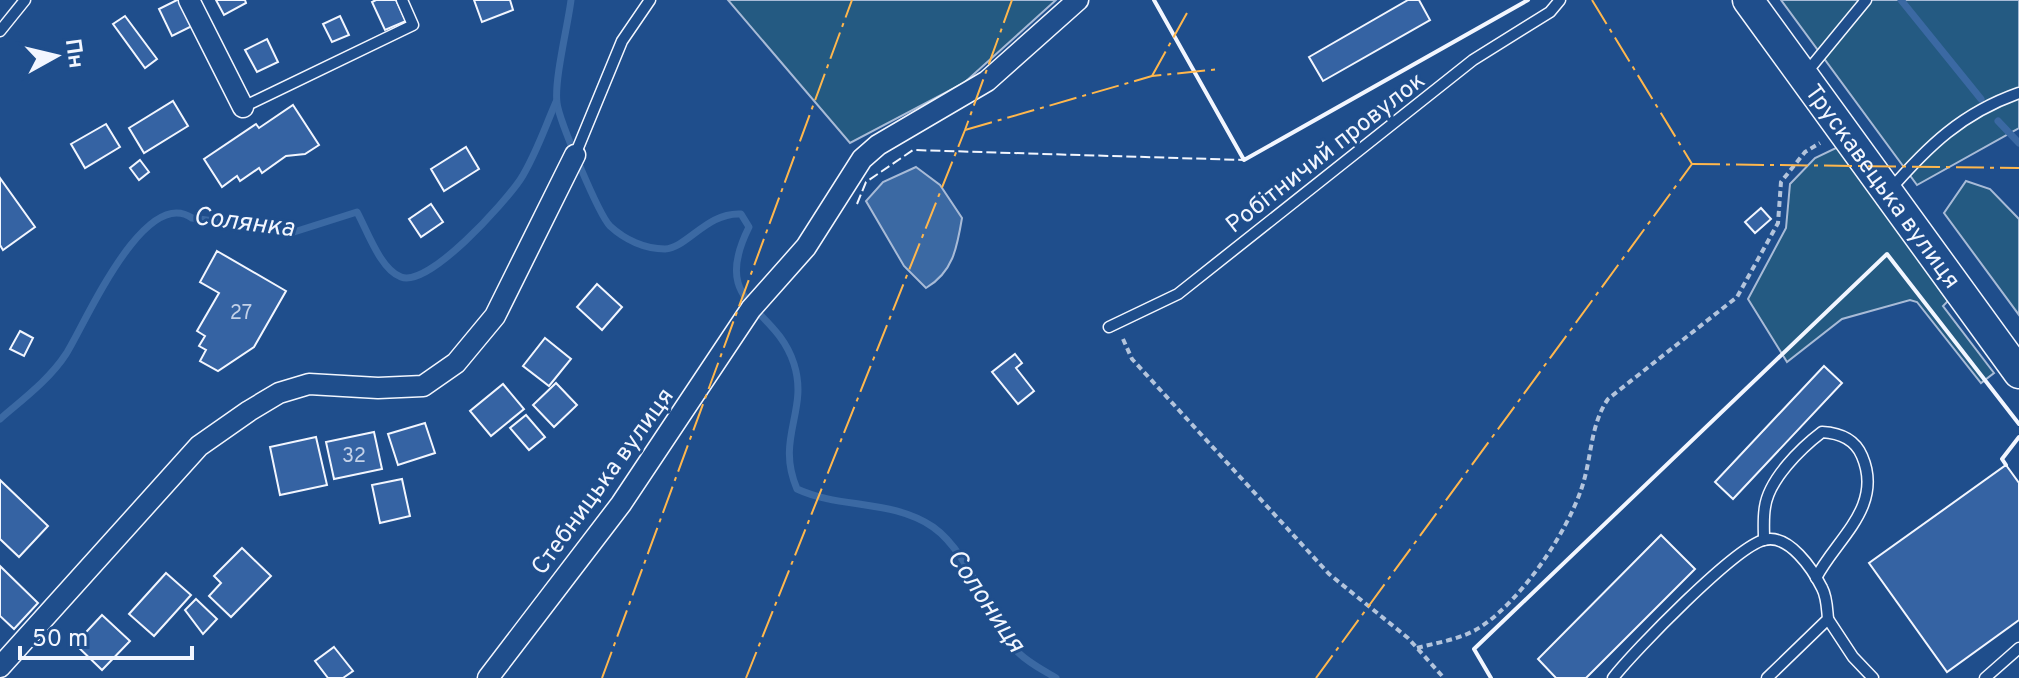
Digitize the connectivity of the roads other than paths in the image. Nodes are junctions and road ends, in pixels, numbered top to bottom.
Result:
1 (25, 0) edge
2 (189, 0) edge
3 (402, 0) edge
4 (650, 0) edge
5 (1078, 0) edge
6 (1560, 0) edge
7 (1748, 0) edge
8 (1866, 0) edge
9 (0, 31) edge
10 (1803, 77) junction
11 (2019, 93) edge
12 (243, 107) joint
13 (575, 155) joint
14 (1887, 193) junction
15 (1109, 327) dead end
16 (2019, 373) edge
17 (1764, 540) junction
18 (1816, 578) junction
19 (1828, 619) junction
20 (2019, 648) edge
21 (0, 667) edge
22 (488, 678) edge
23 (1613, 678) edge
24 (1767, 678) edge
25 (1873, 678) edge
26 (1985, 678) edge

1 - 9 lane
2 - 12 street
3 - 12 lane
4 - 13 lane
5 - 22 street, Стебницька вулиця
6 - 15 lane, Робітничий провулок
7 - 10 street, Трускавецька вулиця
8 - 10 lane
10 - 14 street, Трускавецька вулиця
11 - 14 lane
13 - 21 street
14 - 16 street, Трускавецька вулиця
17 - 18 lane
17 - 18 lane
17 - 23 lane
18 - 19 lane
19 - 24 lane
19 - 25 lane
20 - 26 lane

